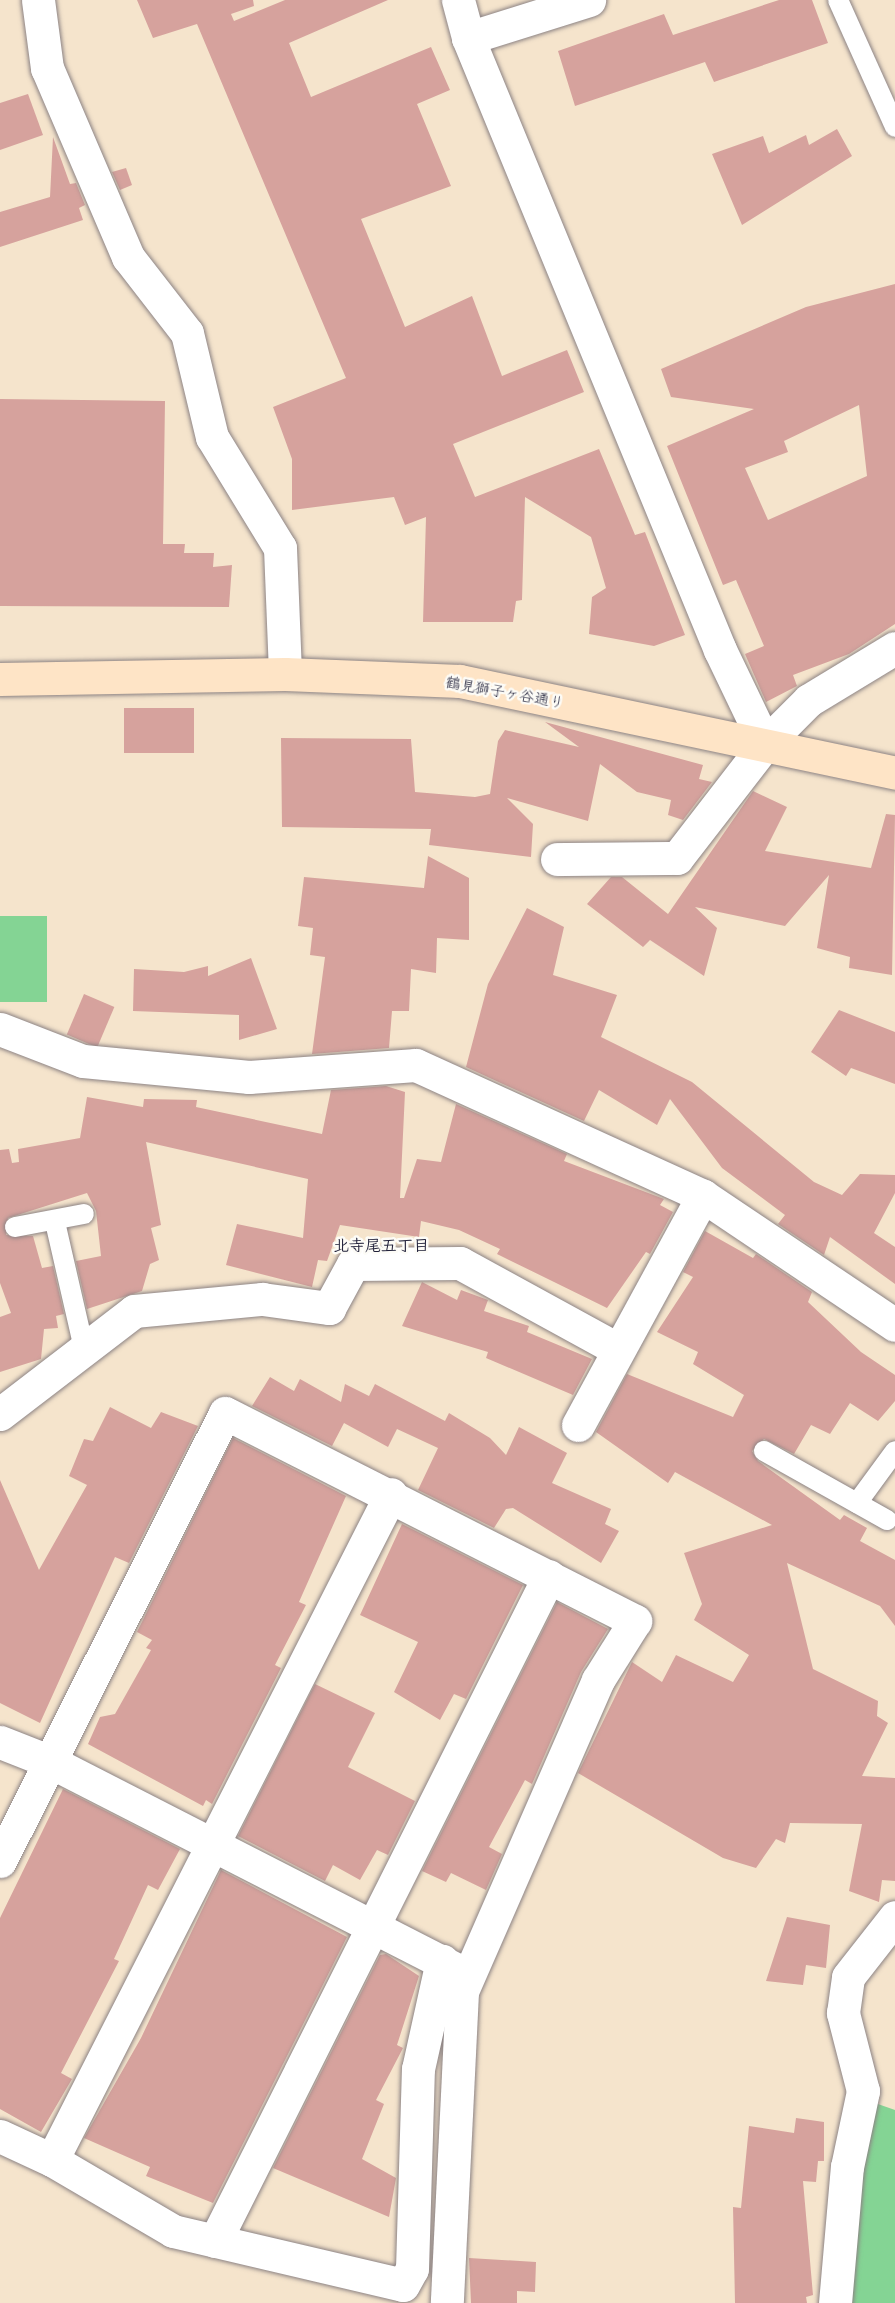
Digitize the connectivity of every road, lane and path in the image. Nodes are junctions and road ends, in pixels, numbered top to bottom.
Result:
1 (38, 0) edge
2 (458, 0) edge
3 (589, 0) edge
4 (838, 0) edge
5 (468, 38) junction
6 (895, 127) edge
7 (895, 648) edge
8 (285, 674) junction
9 (0, 679) edge
10 (765, 744) junction
11 (895, 773) edge
12 (557, 859) dead end
13 (0, 1029) edge
14 (703, 1196) junction
15 (84, 1214) dead end
16 (55, 1222) junction
17 (15, 1227) dead end
18 (895, 1325) edge
19 (615, 1348) junction
20 (84, 1349) junction
21 (0, 1414) edge
22 (578, 1425) dead end
23 (895, 1450) edge
24 (764, 1451) dead end
25 (391, 1494) junction
26 (856, 1503) junction
27 (887, 1520) dead end
28 (549, 1576) junction
29 (0, 1742) edge
30 (51, 1762) junction
31 (209, 1844) junction
32 (1, 1855) edge
33 (895, 1917) edge
34 (372, 1925) junction
35 (456, 1969) junction
36 (0, 2136) edge
37 (52, 2160) junction
38 (215, 2241) junction
39 (447, 2303) edge
40 (836, 2303) edge

1 - 8 street
2 - 5 street
3 - 5 street
4 - 6 lane
5 - 10 street
7 - 10 street
8 - 9 street, 鶴見獅子ヶ谷通り
8 - 10 street, 鶴見獅子ヶ谷通り
10 - 11 street, 鶴見獅子ヶ谷通り
10 - 12 street
13 - 14 street
14 - 18 street
14 - 19 street
15 - 16 lane
16 - 17 lane
16 - 20 lane
19 - 20 street
19 - 22 street
20 - 21 street
23 - 26 lane
24 - 26 lane
25 - 28 street
25 - 30 street
25 - 31 street
26 - 27 lane
28 - 34 street
28 - 35 street
29 - 30 street
30 - 31 street
30 - 32 street
31 - 34 street
31 - 37 street
33 - 40 street
34 - 35 street
34 - 38 street
35 - 38 street
35 - 39 street
36 - 37 street
37 - 38 street

